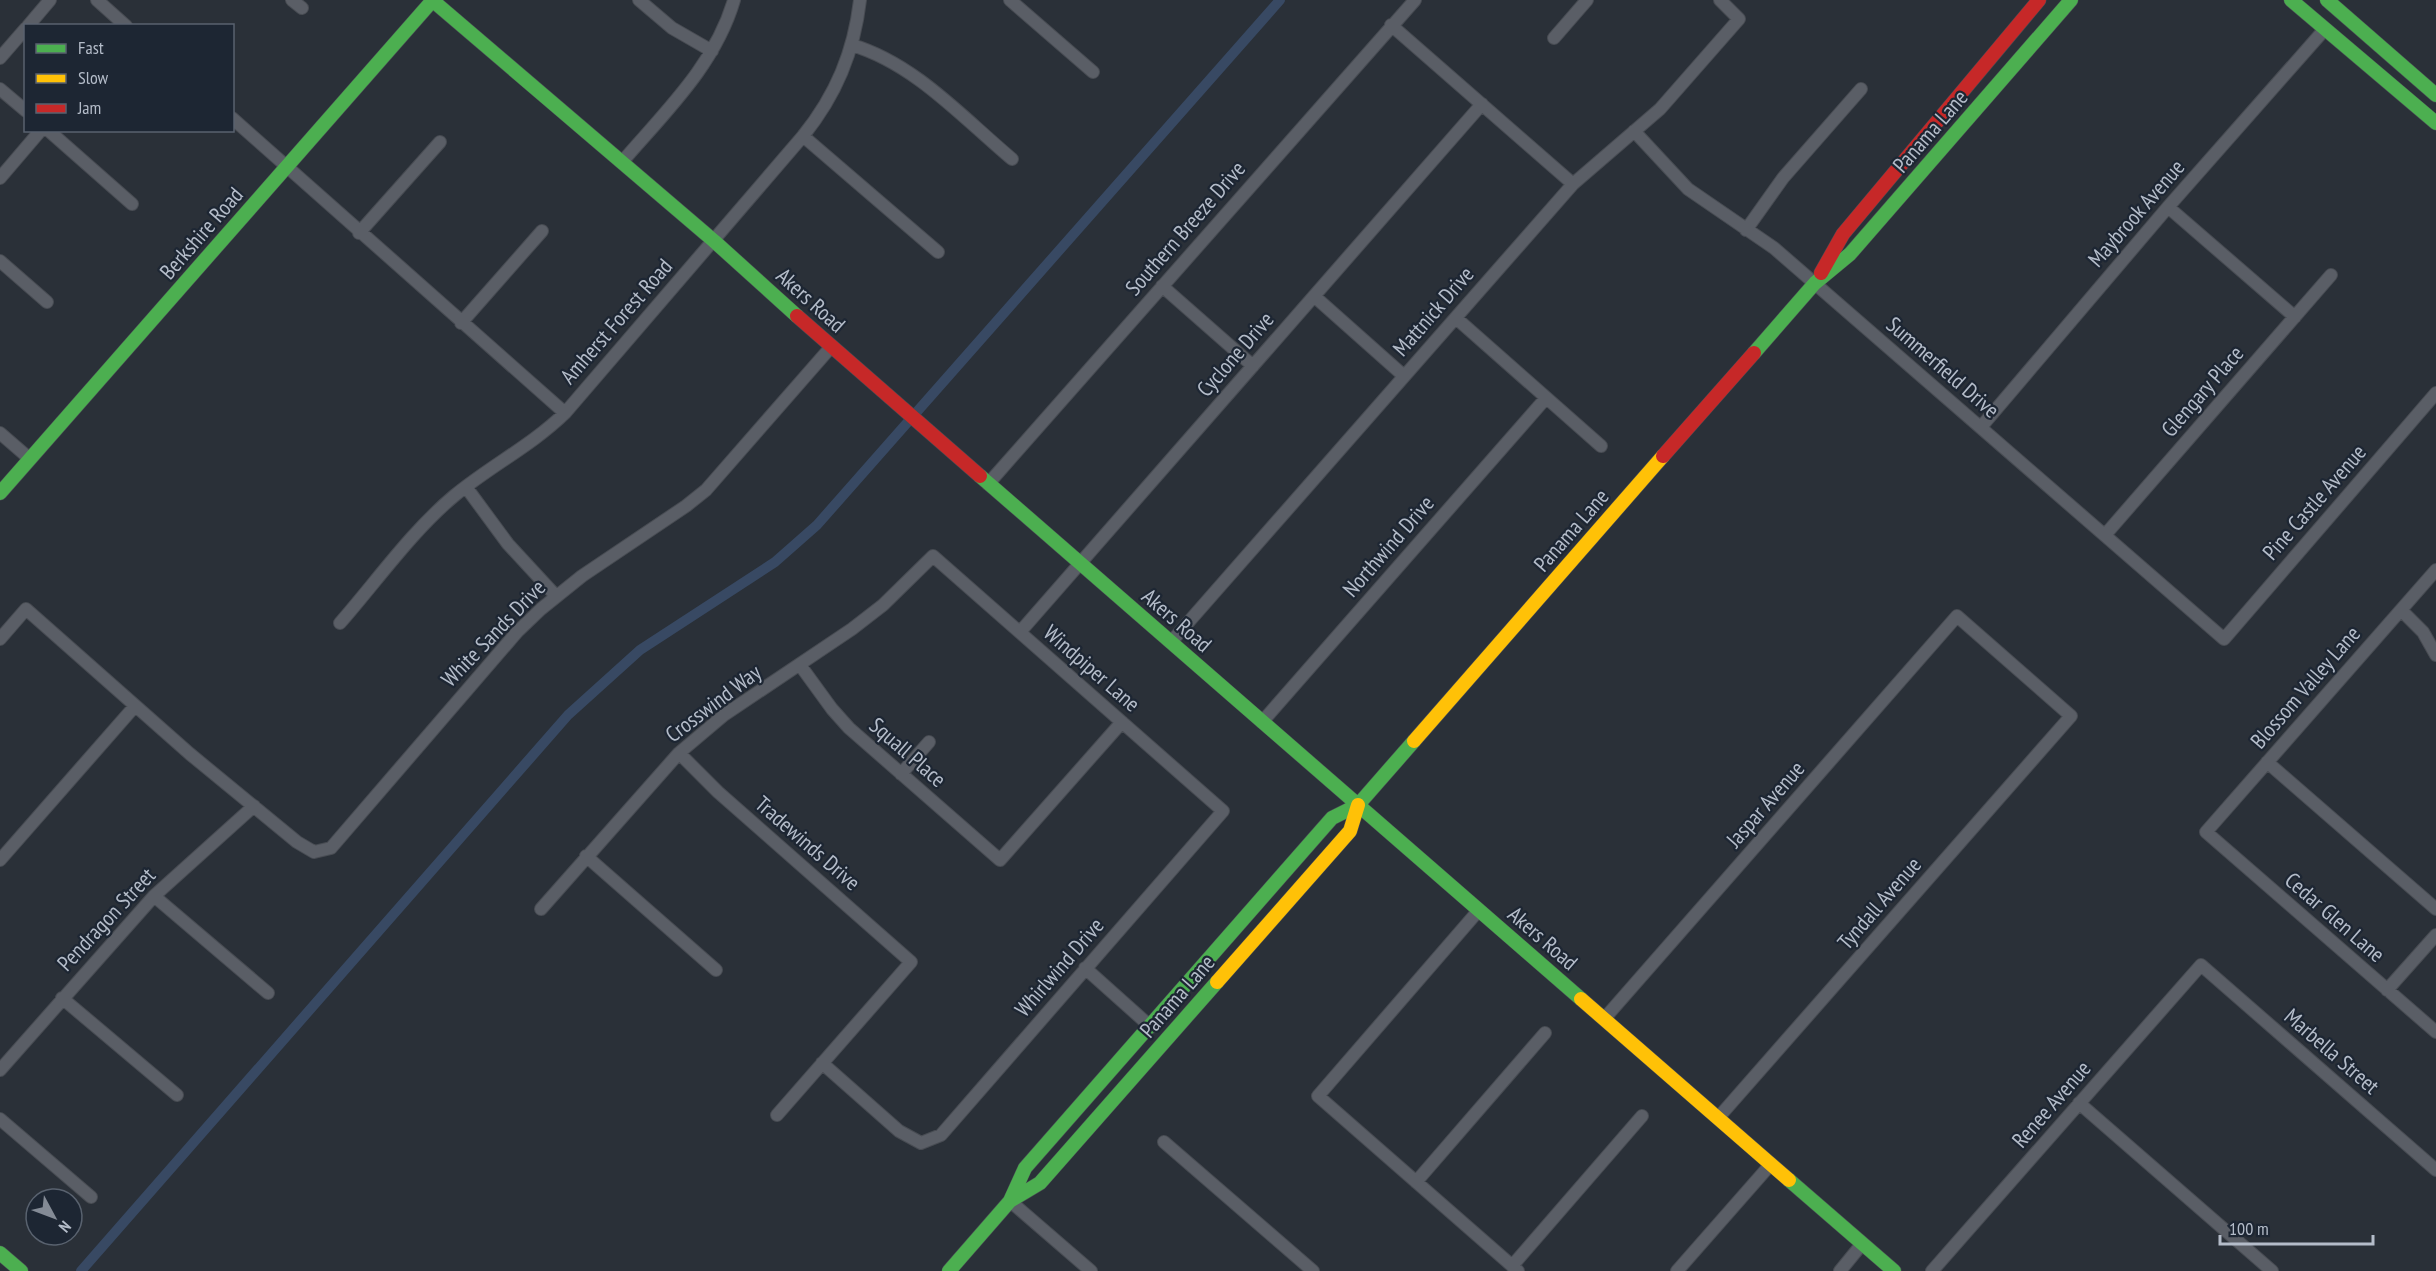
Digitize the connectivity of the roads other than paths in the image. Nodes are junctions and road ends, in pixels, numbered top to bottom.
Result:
1 (50, 0) edge
2 (97, 0) edge
3 (432, 0) edge
4 (639, 0) edge
5 (734, 0) edge
6 (860, 0) edge
7 (1010, 0) edge
8 (1415, 0) edge
9 (1587, 0) edge
10 (1720, 0) edge
11 (2039, 0) edge
12 (2071, 0) edge
13 (2291, 0) edge
14 (2327, 0) edge
15 (30, 24) edge
16 (124, 24) edge
17 (1390, 25) junction
18 (2325, 29) junction
19 (24, 30) edge
20 (1554, 38) dead end
21 (852, 45) junction
22 (712, 51) junction
23 (0, 58) edge
24 (1979, 69) junction
25 (1093, 72) dead end
26 (2004, 78) junction
27 (0, 89) edge
28 (1861, 89) dead end
29 (2436, 95) edge
30 (2409, 99) junction
31 (1482, 105) junction
32 (24, 109) edge
33 (2436, 118) edge
34 (234, 120) edge
35 (2436, 123) edge
36 (1634, 130) junction
37 (39, 132) edge
38 (50, 132) edge
39 (803, 136) junction
40 (440, 142) dead end
41 (1944, 147) junction
42 (1012, 159) dead end
43 (622, 162) junction
44 (287, 166) junction
45 (0, 178) edge
46 (1573, 184) junction
47 (132, 204) dead end
48 (2168, 207) junction
49 (1746, 230) junction
50 (542, 231) dead end
51 (359, 233) junction
52 (714, 241) junction
53 (938, 252) dead end
54 (0, 261) edge
55 (2331, 275) dead end
56 (1815, 283) junction
57 (1162, 286) junction
58 (1314, 296) junction
59 (47, 302) dead end
60 (2295, 316) junction
61 (1456, 318) junction
62 (461, 323) junction
63 (831, 347) junction
64 (1253, 366) junction
65 (1404, 376) junction
66 (2436, 393) edge
67 (1546, 398) junction
68 (565, 413) junction
69 (1981, 427) junction
70 (0, 433) edge
71 (1601, 446) dead end
72 (30, 459) junction
73 (988, 484) junction
74 (465, 487) junction
75 (0, 493) edge
76 (2105, 535) junction
77 (933, 556) joint
78 (1080, 563) junction
79 (2436, 570) edge
80 (556, 596) junction
81 (2401, 610) junction
82 (1957, 616) joint
83 (340, 623) dead end
84 (1020, 632) junction
85 (0, 639) edge
86 (2224, 639) joint
87 (1171, 642) junction
88 (2436, 655) edge
89 (800, 665) junction
90 (135, 706) junction
91 (1122, 722) junction
92 (1262, 722) junction
93 (929, 742) dead end
94 (679, 753) junction
95 (2267, 762) junction
96 (901, 774) junction
97 (1358, 805) junction
98 (254, 806) junction
99 (1223, 811) joint
100 (2206, 832) joint
101 (586, 856) junction
102 (0, 860) edge
103 (154, 896) junction
104 (541, 909) dead end
105 (2436, 909) edge
106 (1479, 910) junction
107 (2436, 935) edge
108 (2201, 965) joint
109 (1085, 968) junction
110 (716, 970) dead end
111 (2387, 990) junction
112 (268, 993) dead end
113 (62, 998) junction
114 (1604, 1019) junction
115 (1151, 1027) junction
116 (1545, 1032) dead end
117 (2436, 1032) edge
118 (822, 1063) junction
119 (0, 1070) edge
120 (177, 1095) dead end
121 (1110, 1103) junction
122 (2079, 1103) junction
123 (777, 1115) dead end
124 (1642, 1116) dead end
125 (1718, 1118) junction
126 (0, 1119) edge
127 (1164, 1142) dead end
128 (1771, 1164) junction
129 (2436, 1170) edge
130 (1416, 1182) junction
131 (91, 1197) dead end
132 (1010, 1201) junction
133 (1862, 1244) junction
134 (0, 1253) edge
135 (1515, 1268) edge
136 (21, 1271) edge
137 (949, 1271) edge
138 (1091, 1271) edge
139 (1313, 1271) edge
140 (1677, 1271) edge
141 (1840, 1271) edge
142 (1894, 1271) edge
143 (1932, 1271) edge
144 (2272, 1271) edge

1 - 15 street
2 - 16 street
3 - 43 main road, Akers Road
3 - 44 main road, Berkshire Road
4 - 22 street
5 - 22 street
6 - 21 street, Amherst Forest Road
7 - 25 street
8 - 17 street, Southern Breeze Drive
9 - 20 street
10 - 36 street, Mattnick Drive
11 - 24 main road, Panama Lane
11 - 26 main road
12 - 26 main road, Panama Lane
13 - 18 main road
14 - 29 main road
17 - 31 street
17 - 57 street, Southern Breeze Drive
18 - 30 main road
18 - 48 street, Maybrook Avenue
19 - 23 street
21 - 39 street, Amherst Forest Road
21 - 42 street
22 - 43 street
24 - 41 main road
24 - 56 main road, Panama Lane
26 - 41 main road, Panama Lane
27 - 32 street
28 - 49 street
30 - 33 main road
30 - 35 main road
31 - 46 street
31 - 58 street, Cyclone Drive
34 - 44 street
36 - 46 street, Mattnick Drive
36 - 49 street, Summerfield Drive
37 - 45 street
38 - 47 street
39 - 52 street, Amherst Forest Road
39 - 53 street
40 - 51 street
41 - 56 main road, Panama Lane
43 - 52 main road, Akers Road
44 - 51 street
44 - 72 main road, Berkshire Road
46 - 61 street, Mattnick Drive
48 - 60 street
48 - 69 street, Maybrook Avenue
49 - 56 street, Summerfield Drive
50 - 62 street
51 - 62 street
52 - 63 main road, Akers Road
52 - 68 street, Amherst Forest Road
54 - 59 street
55 - 60 street, Glengary Place
56 - 69 street, Summerfield Drive
56 - 97 main road, Panama Lane
57 - 64 street
57 - 73 street, Southern Breeze Drive
58 - 64 street, Cyclone Drive
58 - 65 street
60 - 76 street, Glengary Place
61 - 65 street, Mattnick Drive
61 - 67 street
62 - 68 street
63 - 73 main road, Akers Road
63 - 80 street, White Sands Drive
64 - 78 street, Cyclone Drive
65 - 87 street, Mattnick Drive
66 - 86 street, Pine Castle Avenue
67 - 71 street
67 - 92 street, Northwind Drive
68 - 74 street, Amherst Forest Road
69 - 76 street, Summerfield Drive
70 - 72 street
72 - 75 main road, Berkshire Road
73 - 78 main road, Akers Road
74 - 80 street
74 - 83 street, Amherst Forest Road
76 - 86 street, Summerfield Drive
77 - 84 street, Windpiper Lane
77 - 89 street, Crosswind Way
78 - 84 street, Cyclone Drive
78 - 87 main road, Akers Road
79 - 81 street, Blossom Valley Lane
80 - 98 street, White Sands Drive
81 - 88 street
81 - 95 street, Blossom Valley Lane
82 - 114 street, Jaspar Avenue
82 - 125 street, Tyndall Avenue
84 - 91 street, Windpiper Lane
85 - 90 street, White Sands Drive
87 - 92 main road, Akers Road
89 - 94 street, Crosswind Way
89 - 96 street, Squall Place
90 - 98 street, White Sands Drive
90 - 102 street
91 - 96 street, Squall Place
91 - 99 street, Windpiper Lane
92 - 97 main road, Akers Road
93 - 96 street
94 - 101 street, Crosswind Way
94 - 118 street, Tradewinds Drive
95 - 100 street, Blossom Valley Lane
95 - 105 street
97 - 106 main road, Akers Road
97 - 115 main road, Panama Lane
97 - 121 main road, Panama Lane
98 - 103 street, Pendragon Street
99 - 109 street, Whirlwind Drive
100 - 111 street, Cedar Glen Lane
101 - 104 street, Crosswind Way
101 - 110 street
103 - 112 street
103 - 113 street, Pendragon Street
106 - 114 main road, Akers Road
106 - 130 street
107 - 111 street
108 - 122 street, Renee Avenue
108 - 129 street, Marbella Street
109 - 115 street
109 - 118 street, Whirlwind Drive
111 - 117 street, Cedar Glen Lane
113 - 119 street, Pendragon Street
113 - 120 street
114 - 125 main road, Akers Road
115 - 121 main road
115 - 132 main road, Panama Lane
116 - 130 street
118 - 123 street
121 - 132 main road, Panama Lane
122 - 143 street, Renee Avenue
122 - 144 street
124 - 135 street
125 - 128 main road, Akers Road
126 - 131 street
127 - 139 street
128 - 133 main road, Akers Road
128 - 140 street
130 - 135 street
132 - 137 main road, Panama Lane
132 - 138 street
133 - 141 street
133 - 142 main road, Akers Road
134 - 136 main road

